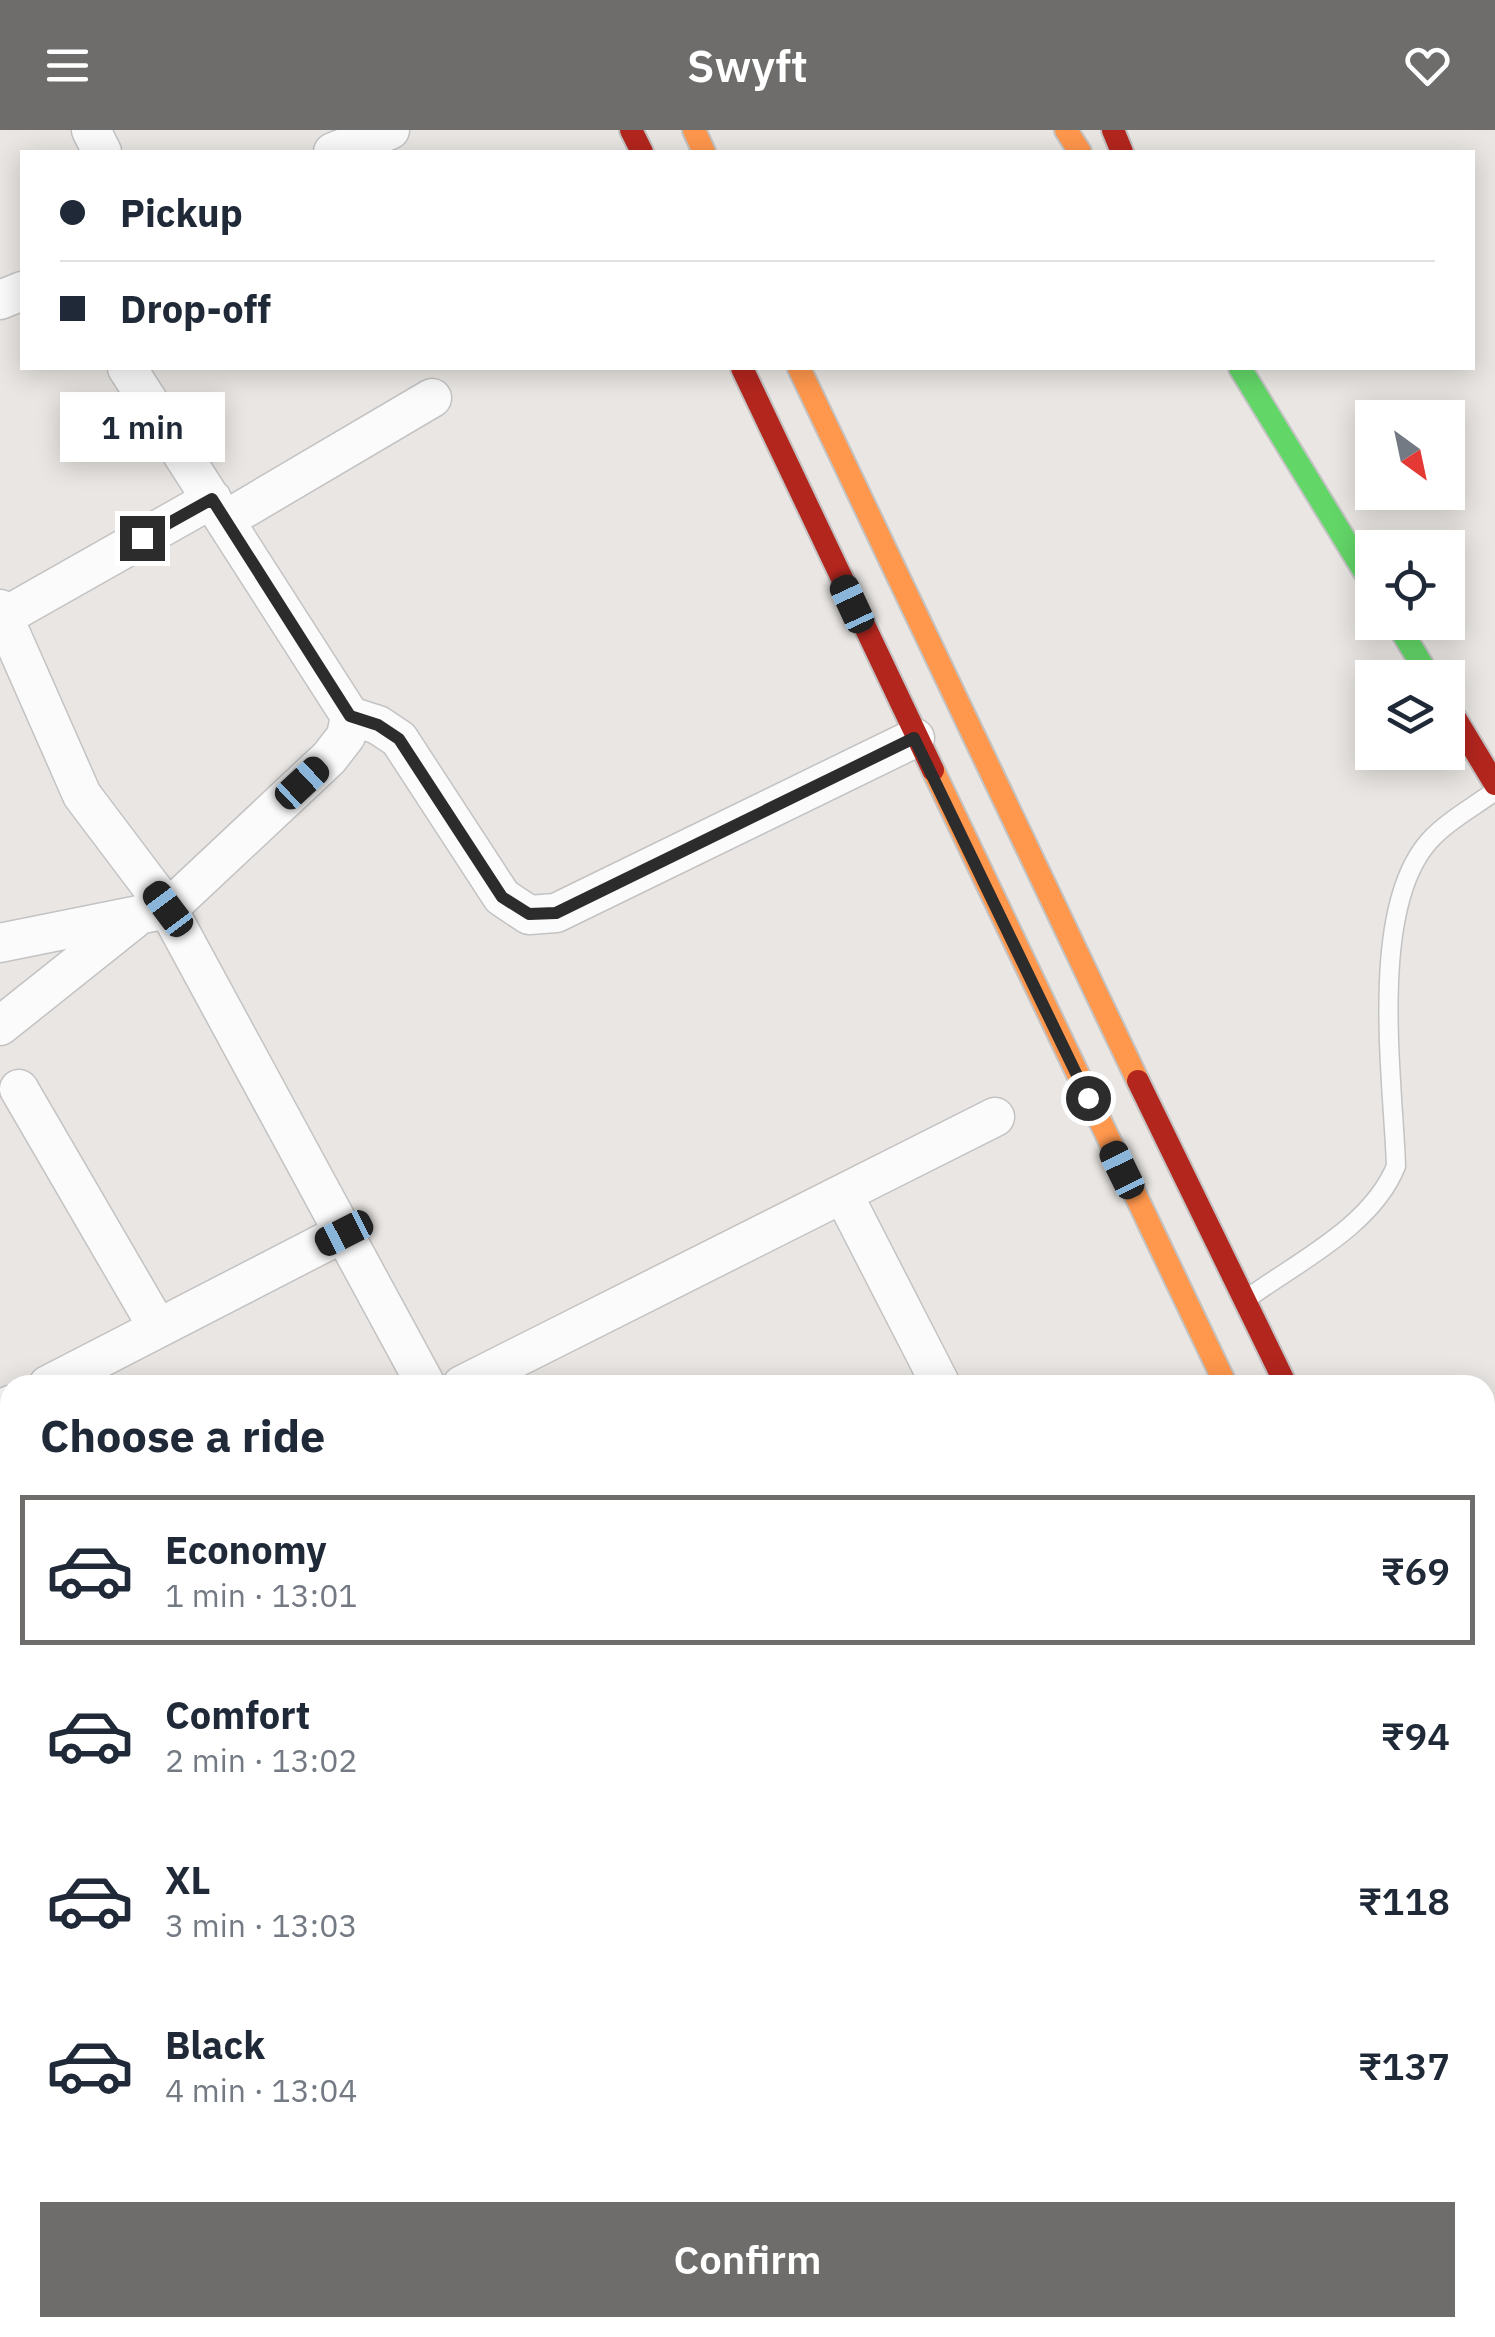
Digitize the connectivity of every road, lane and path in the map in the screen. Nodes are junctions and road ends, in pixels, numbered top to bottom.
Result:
1 (390, 130) edge
2 (338, 150) edge
3 (128, 370) edge
4 (743, 370) edge
5 (800, 370) edge
6 (1241, 370) edge
7 (432, 398) dead end
8 (219, 510) junction
9 (1355, 556) edge
10 (1, 615) edge
11 (350, 716) junction
12 (1465, 735) edge
13 (914, 738) junction
14 (1495, 787) edge
15 (154, 912) junction
16 (0, 943) edge
17 (0, 1026) edge
18 (19, 1089) dead end
19 (995, 1117) dead end
20 (843, 1194) junction
21 (344, 1233) junction
22 (1245, 1301) junction
23 (158, 1328) junction
24 (67, 1375) edge
25 (421, 1375) edge
26 (482, 1375) edge
27 (936, 1375) edge
28 (1221, 1375) edge
29 (1281, 1375) edge

1 - 2 street
3 - 8 street
4 - 13 street
5 - 22 street
6 - 9 street
7 - 8 street
8 - 10 street
8 - 11 street
10 - 15 street
11 - 13 street
11 - 15 street
12 - 14 street
13 - 28 street
14 - 22 lane
15 - 16 street
15 - 17 street
15 - 21 street
18 - 23 street
19 - 20 street
20 - 26 street
20 - 27 street
21 - 23 street
21 - 25 street
22 - 29 street
23 - 24 street

